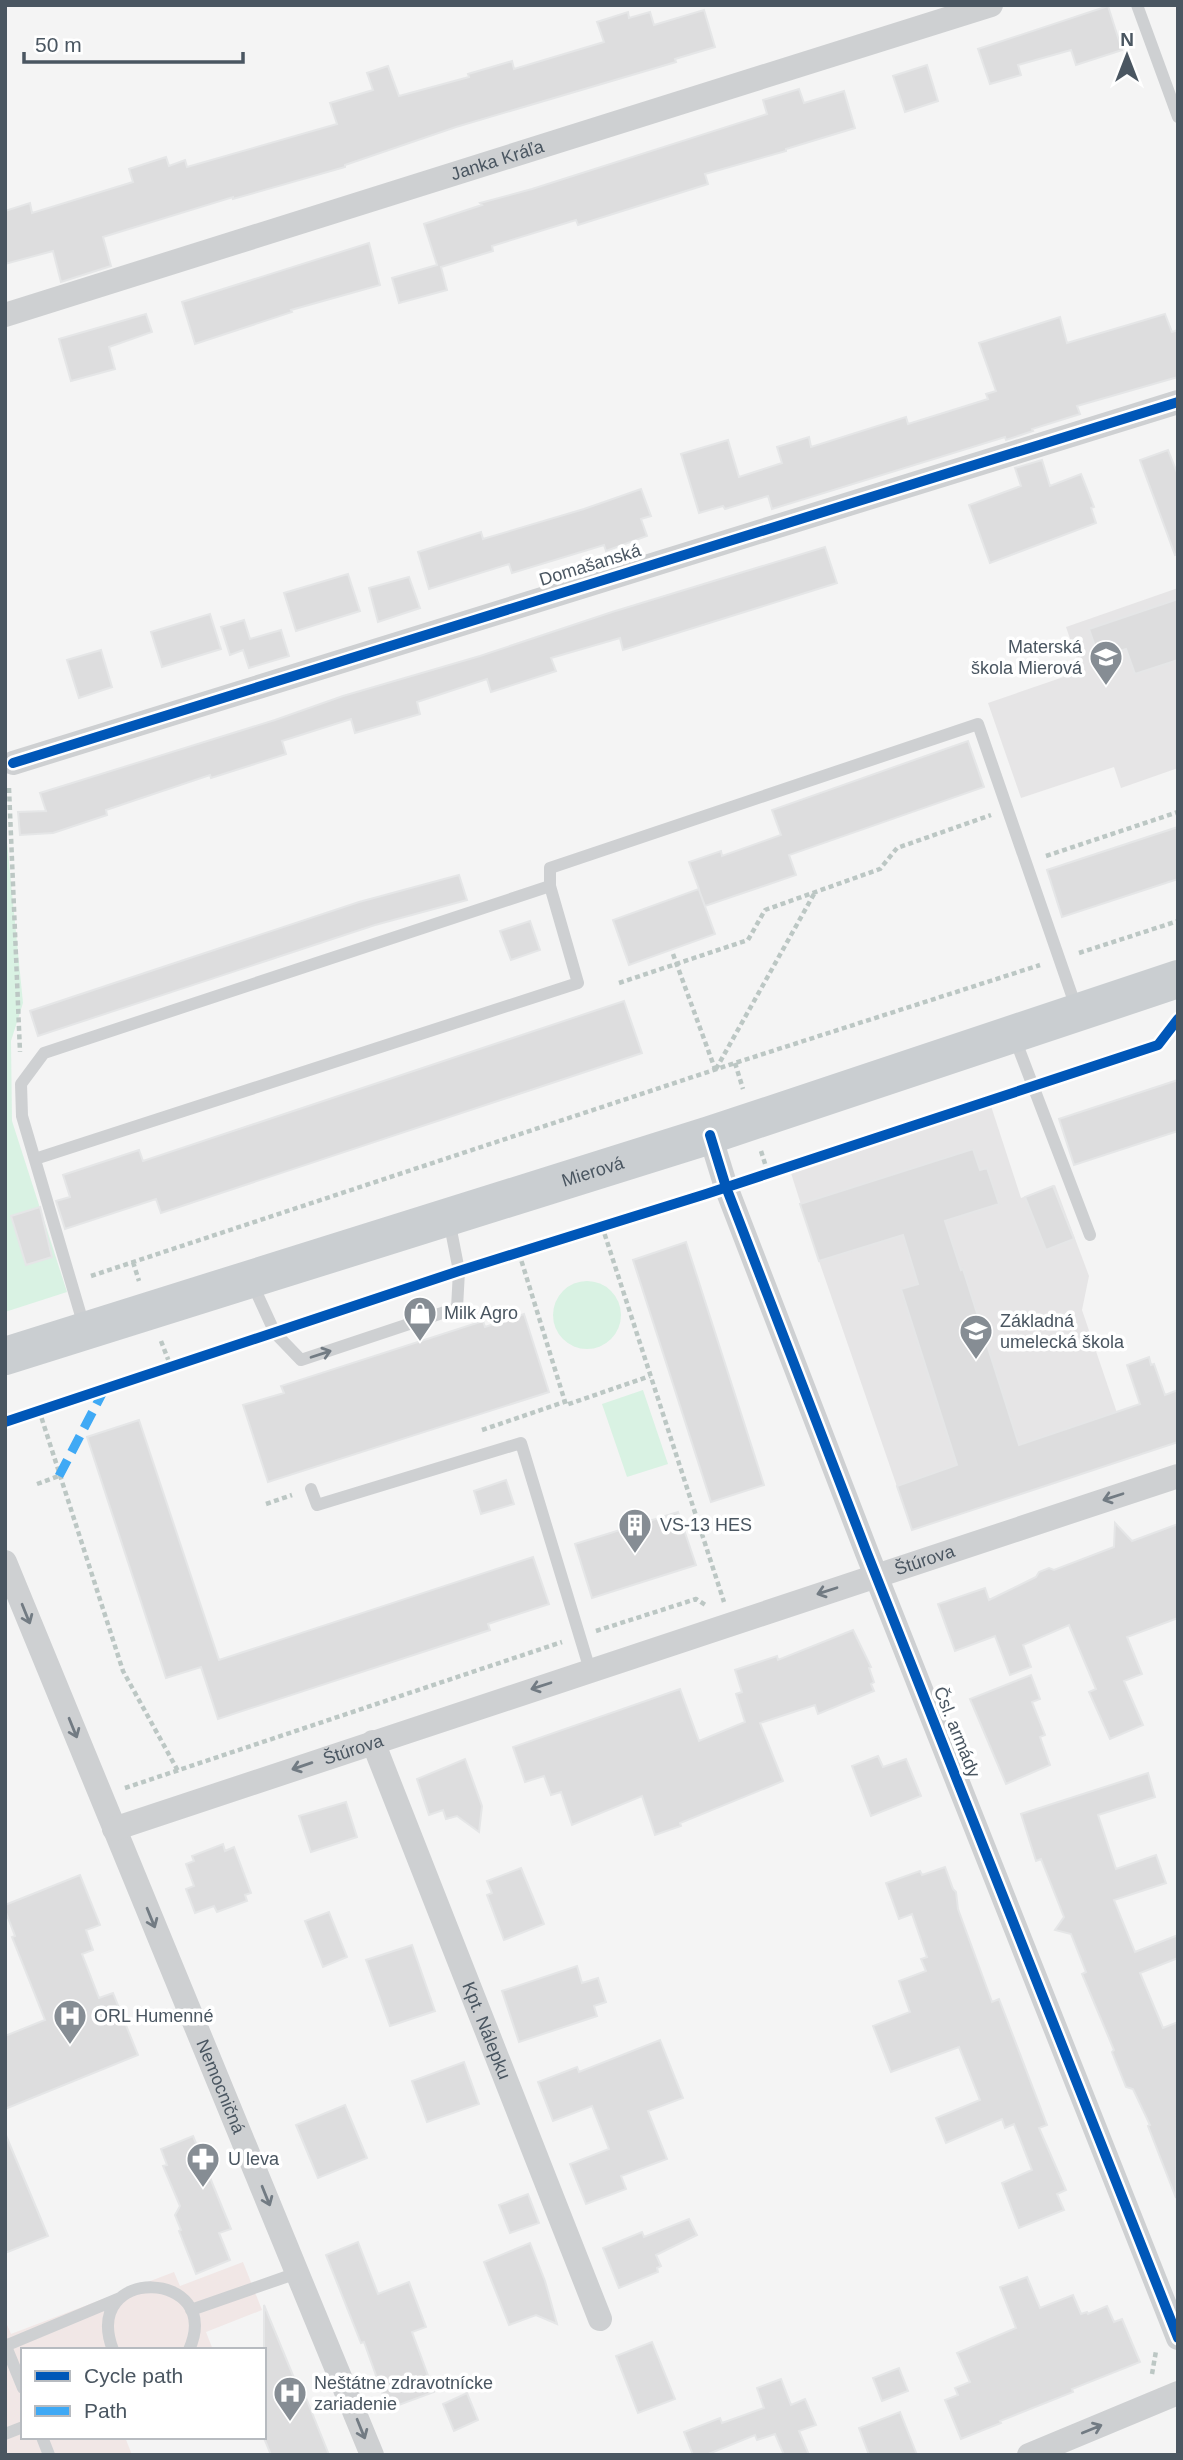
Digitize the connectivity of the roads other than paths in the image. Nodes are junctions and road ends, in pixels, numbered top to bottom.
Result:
1 (991, 5) edge
2 (1137, 5) edge
3 (1178, 117) edge
4 (5, 315) edge
5 (1178, 402) edge
6 (13, 763) road end
7 (550, 886) junction
8 (1178, 979) edge
9 (1079, 1013) junction
10 (1014, 1035) junction
11 (710, 1135) junction
12 (35, 1159) junction
13 (448, 1216) junction
14 (1090, 1235) dead end
15 (251, 1279) junction
16 (85, 1330) junction
17 (5, 1356) edge
18 (1178, 1476) edge
19 (311, 1489) dead end
20 (5, 1562) edge
21 (876, 1575) junction
22 (590, 1670) junction
23 (373, 1742) junction
24 (114, 1829) junction
25 (297, 2273) junction
26 (121, 2298) junction
27 (191, 2310) junction
28 (600, 2319) dead end
29 (1178, 2338) edge
30 (5, 2345) edge
31 (112, 2348) edge
32 (190, 2348) edge
33 (21, 2383) edge
34 (1178, 2393) edge
35 (43, 2439) edge
36 (50, 2455) edge
37 (372, 2455) edge
38 (1029, 2455) edge

1 - 4 street, Janka Kráľa
2 - 3 lane
5 - 6 street, Domašanská
7 - 9 lane
7 - 12 lane
7 - 12 lane
8 - 9 main road, Mierová
9 - 10 main road, Mierová
10 - 11 main road, Mierová
10 - 14 lane
11 - 13 main road, Mierová
11 - 21 street, Čsl. armády
12 - 16 lane
13 - 15 main road, Mierová
15 -> 13 lane
15 - 16 main road, Mierová
16 - 17 main road, Mierová
18 -> 21 street, Štúrova
19 - 22 lane
20 -> 24 street, Nemocničná
21 -> 22 street, Štúrova
21 - 29 street, Čsl. armády
22 -> 23 street, Štúrova
23 -> 24 street, Štúrova
23 - 28 street, Kpt. Nálepku
24 -> 25 street, Nemocničná
25 - 27 lane
25 -> 37 street, Nemocničná
26 - 27 lane
26 - 30 lane
26 - 31 lane
27 - 32 lane
30 - 33 lane
38 -> 34 street
35 - 36 lane

